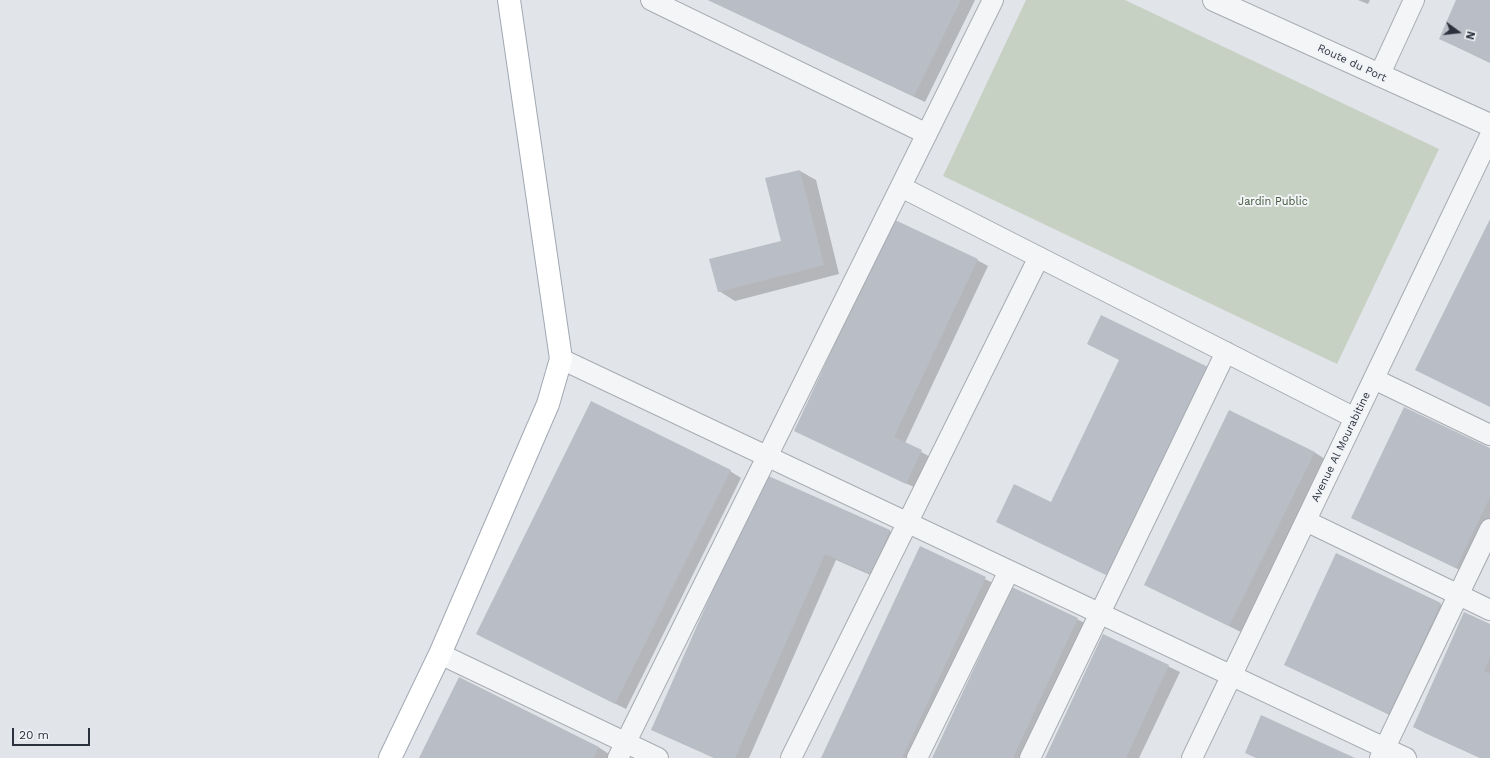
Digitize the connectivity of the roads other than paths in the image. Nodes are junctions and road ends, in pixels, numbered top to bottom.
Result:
1 (509, 0) edge
2 (651, 0) edge
3 (993, 0) edge
4 (1214, 0) edge
5 (1414, 0) edge
6 (1379, 76) junction
7 (1490, 126) edge
8 (926, 134) junction
9 (1490, 136) edge
10 (901, 187) junction
11 (1039, 257) junction
12 (1226, 352) junction
13 (561, 359) junction
14 (1374, 379) junction
15 (1355, 418) junction
16 (1490, 435) edge
17 (767, 456) junction
18 (1306, 521) junction
19 (908, 523) junction
20 (1490, 529) edge
21 (1009, 571) junction
22 (1458, 595) junction
23 (1490, 610) edge
24 (1099, 614) junction
25 (440, 654) junction
26 (1232, 676) junction
27 (622, 750) edge
28 (1382, 753) edge
29 (390, 758) edge
30 (658, 758) edge
31 (791, 758) edge
32 (917, 758) edge
33 (1030, 758) edge
34 (1192, 758) edge
35 (1406, 758) edge

1 - 13 main road
2 - 8 street
3 - 8 street
4 - 6 street, Route du Port
5 - 6 street
6 - 7 street, Route du Port
8 - 10 street
9 - 14 street, Avenue Al Mourabitine
10 - 11 street
10 - 17 street
11 - 12 street
11 - 19 street
12 - 15 street
12 - 24 street
13 - 17 street
13 - 25 main road
14 - 15 street, Avenue Al Mourabitine
14 - 16 street
15 - 18 street, Avenue Al Mourabitine
17 - 19 street
17 - 27 street
18 - 22 street
18 - 26 street, Avenue Al Mourabitine
19 - 21 street
19 - 31 street
20 - 22 street
21 - 24 street
21 - 32 street
22 - 23 street
22 - 28 street
24 - 26 street
24 - 33 street
25 - 27 street
25 - 29 main road
26 - 28 street
26 - 34 street, Avenue Al Mourabitine
27 - 30 street
28 - 35 street

